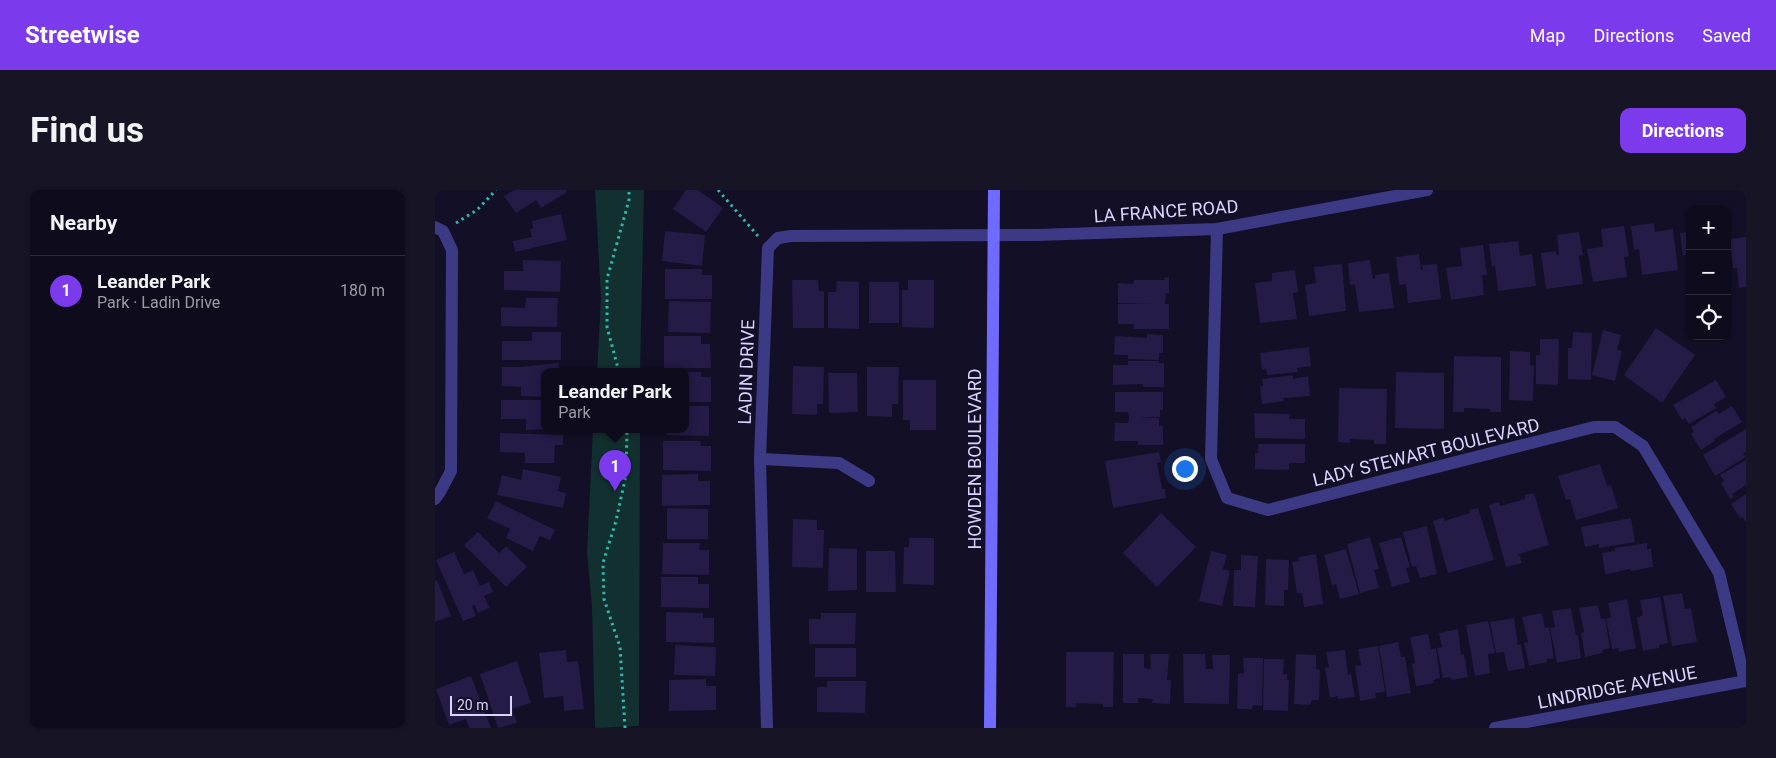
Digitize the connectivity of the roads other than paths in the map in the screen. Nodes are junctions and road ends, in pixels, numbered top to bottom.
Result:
1 (994, 190) edge
2 (1427, 190) edge
3 (439, 229) edge
4 (1217, 229) junction
5 (993, 235) junction
6 (760, 459) junction
7 (869, 481) dead end
8 (435, 499) edge
9 (1745, 681) edge
10 (767, 728) edge
11 (990, 728) edge
12 (1495, 728) edge

1 - 5 street, HOWDEN BOULEVARD
2 - 4 street, LA FRANCE ROAD
3 - 8 street
4 - 5 street, LA FRANCE ROAD
4 - 9 street, LADY STEWART BOULEVARD
5 - 6 street, LADIN DRIVE
5 - 11 street, HOWDEN BOULEVARD
6 - 7 street
6 - 10 street, LADIN DRIVE
9 - 12 street, LINDRIDGE AVENUE

